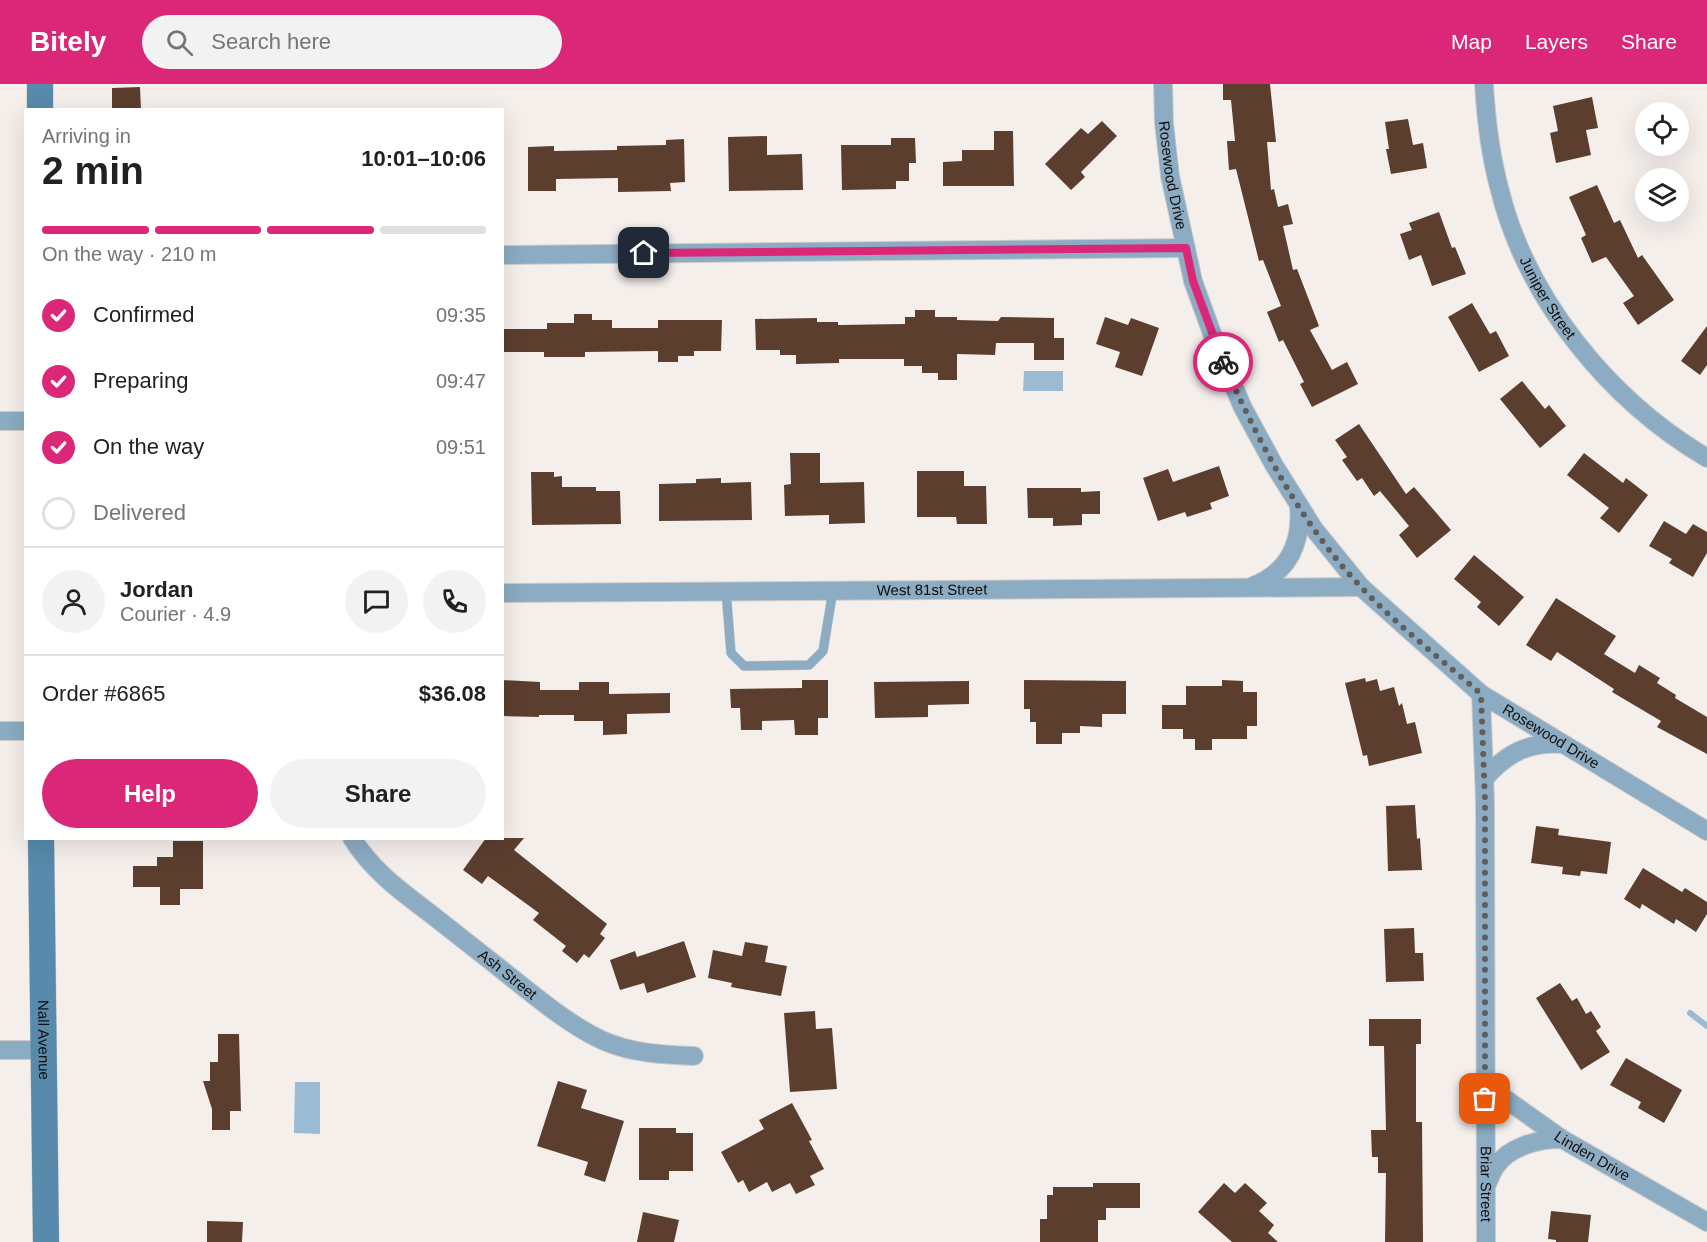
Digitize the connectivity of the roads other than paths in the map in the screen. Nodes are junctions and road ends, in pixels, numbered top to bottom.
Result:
1 (40, 84) edge
2 (1163, 84) edge
3 (1484, 84) edge
4 (40, 108) edge
5 (1186, 248) junction
6 (504, 255) edge
7 (0, 421) edge
8 (24, 421) edge
9 (1707, 458) edge
10 (1299, 506) junction
11 (1249, 587) junction
12 (1361, 587) junction
13 (833, 590) junction
14 (726, 591) junction
15 (504, 593) edge
16 (1481, 694) junction
17 (0, 731) edge
18 (24, 731) edge
19 (1561, 744) junction
20 (1484, 779) junction
21 (1707, 831) edge
22 (41, 840) edge
23 (353, 840) edge
24 (0, 1050) edge
25 (42, 1050) junction
26 (693, 1056) dead end
27 (1485, 1077) junction
28 (1562, 1139) junction
29 (1485, 1187) junction
30 (1707, 1222) edge
31 (46, 1242) edge
32 (1486, 1242) edge

1 - 4 main road
2 - 5 street, Rosewood Drive
3 - 9 street, Juniper Street
5 - 6 street
5 - 10 street, Rosewood Drive
7 - 8 street
10 - 11 street
10 - 12 street, Rosewood Drive
11 - 12 street, West 81st Street
11 - 13 street, West 81st Street
12 - 16 street, Rosewood Drive
13 - 14 street, West 81st Street
13 - 14 lane
14 - 15 street, West 81st Street
16 - 19 street, Rosewood Drive
16 - 20 street, Briar Street
17 - 18 street
19 - 20 street
19 - 21 street, Rosewood Drive
20 - 27 street, Briar Street
22 - 25 main road, Nall Avenue
23 - 26 street, Ash Street
24 - 25 street
25 - 31 main road, Nall Avenue
27 - 28 street, Linden Drive
27 - 29 street, Briar Street
28 - 29 street
28 - 30 street, Linden Drive
29 - 32 street, Briar Street

